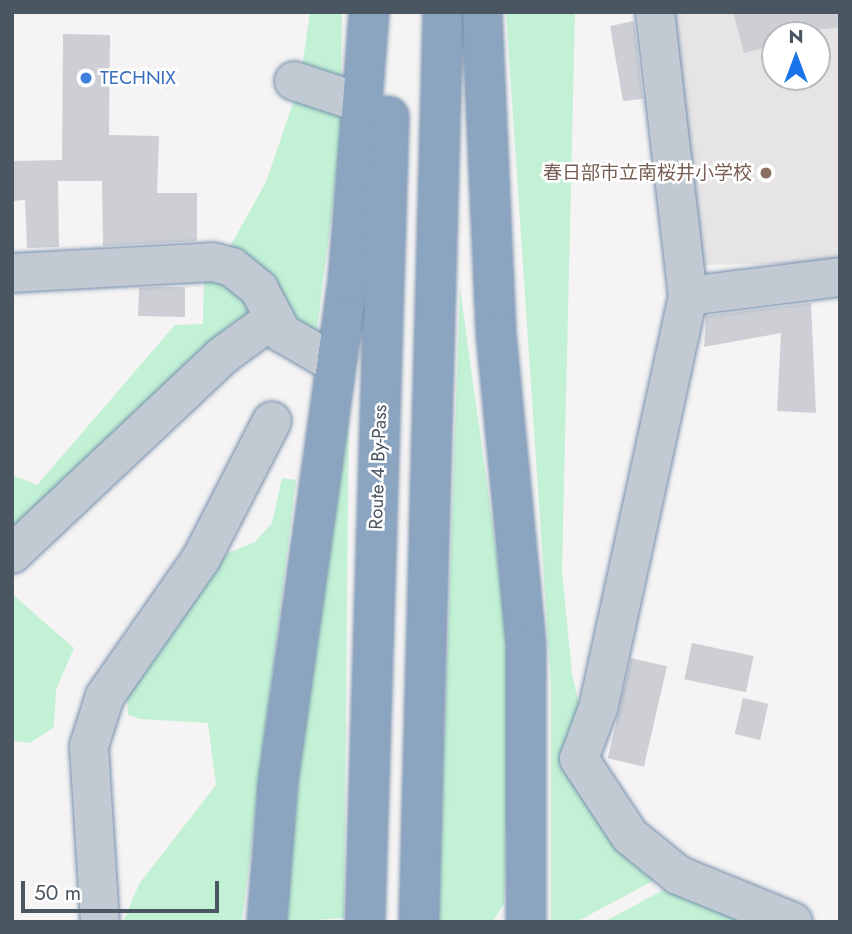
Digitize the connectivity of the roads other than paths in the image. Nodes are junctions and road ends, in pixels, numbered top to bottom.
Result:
1 (369, 12) edge
2 (393, 12) edge
3 (443, 12) edge
4 (482, 12) edge
5 (655, 12) edge
6 (294, 81) dead end
7 (364, 104) junction
8 (12, 273) edge
9 (840, 276) edge
10 (688, 296) junction
11 (274, 318) junction
12 (337, 364) junction
13 (272, 421) dead end
14 (12, 554) edge
15 (100, 922) edge
16 (267, 922) edge
17 (365, 922) edge
18 (419, 922) edge
19 (526, 922) edge
20 (793, 922) edge

1 - 7 highway
2 - 17 highway, Route 4 By-Pass
3 - 18 highway
4 - 19 highway
5 - 10 street
6 - 7 street
7 - 12 highway
8 - 11 street
9 - 10 street
10 - 20 street
11 - 12 street
11 - 14 street
12 - 16 highway
13 - 15 street

